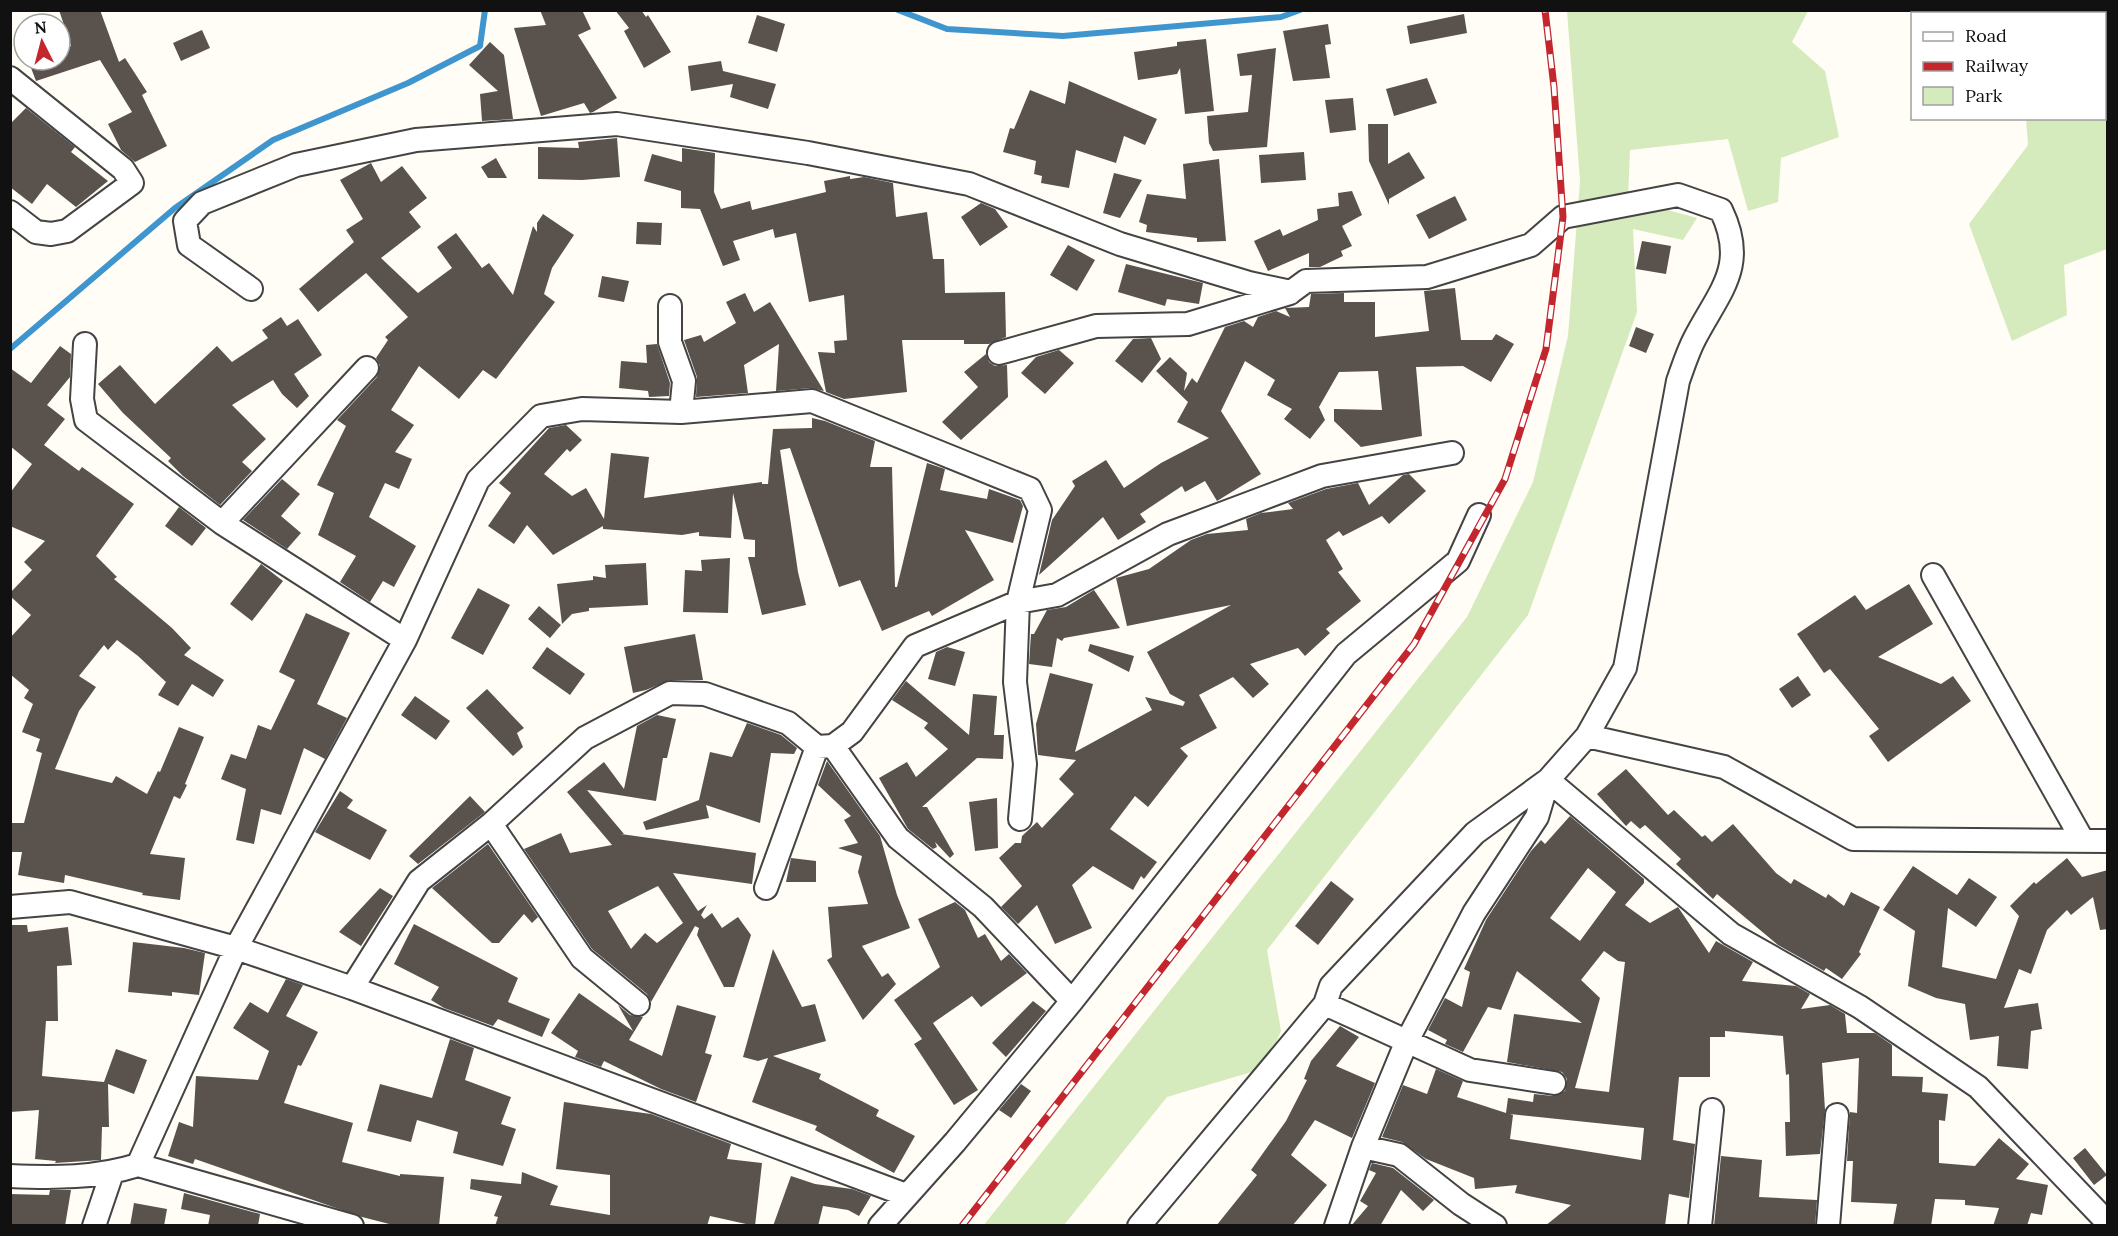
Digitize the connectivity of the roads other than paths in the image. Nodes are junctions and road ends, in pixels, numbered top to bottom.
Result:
1 (10, 78) edge
2 (10, 212) edge
3 (251, 289) dead end
4 (1291, 292) junction
5 (670, 306) dead end
6 (85, 344) dead end
7 (999, 353) dead end
8 (367, 368) dead end
9 (681, 412) junction
10 (1452, 453) dead end
11 (1479, 515) dead end
12 (222, 523) junction
13 (1934, 575) dead end
14 (1017, 602) junction
15 (405, 640) junction
16 (1587, 736) junction
17 (825, 746) junction
18 (1548, 780) junction
19 (1020, 819) dead end
20 (492, 824) junction
21 (2083, 841) junction
22 (2108, 841) edge
23 (766, 888) dead end
24 (10, 907) edge
25 (236, 948) junction
26 (352, 988) junction
27 (1072, 1001) junction
28 (638, 1004) dead end
29 (1325, 1004) junction
30 (1406, 1043) junction
31 (1554, 1083) dead end
32 (1712, 1110) dead end
33 (1837, 1115) dead end
34 (1363, 1147) junction
35 (138, 1165) junction
36 (112, 1173) junction
37 (10, 1176) edge
38 (906, 1195) junction
39 (2108, 1222) edge
40 (94, 1226) edge
41 (352, 1226) edge
42 (880, 1226) edge
43 (1139, 1226) edge
44 (1336, 1226) edge
45 (1495, 1226) edge
46 (1700, 1226) edge
47 (1828, 1226) edge

1 - 2 street
3 - 4 street
4 - 7 street
4 - 16 street
5 - 9 street
6 - 12 street
8 - 12 street
9 - 14 street
9 - 15 street
10 - 14 street
11 - 27 street
12 - 15 street
13 - 21 street
14 - 17 street
14 - 19 street
15 - 25 street
16 - 18 street
16 - 21 street
17 - 20 street
17 - 23 street
17 - 27 street
18 - 29 street
18 - 30 street
18 - 39 street
20 - 26 street
20 - 28 street
21 - 22 street
24 - 25 street
25 - 26 street
25 - 35 street
26 - 38 street
27 - 38 street
29 - 30 street
29 - 43 street
30 - 31 street
30 - 34 street
32 - 46 street
33 - 47 street
34 - 44 street
34 - 45 street
35 - 36 street
35 - 41 street
36 - 37 street
36 - 40 street
38 - 42 street

